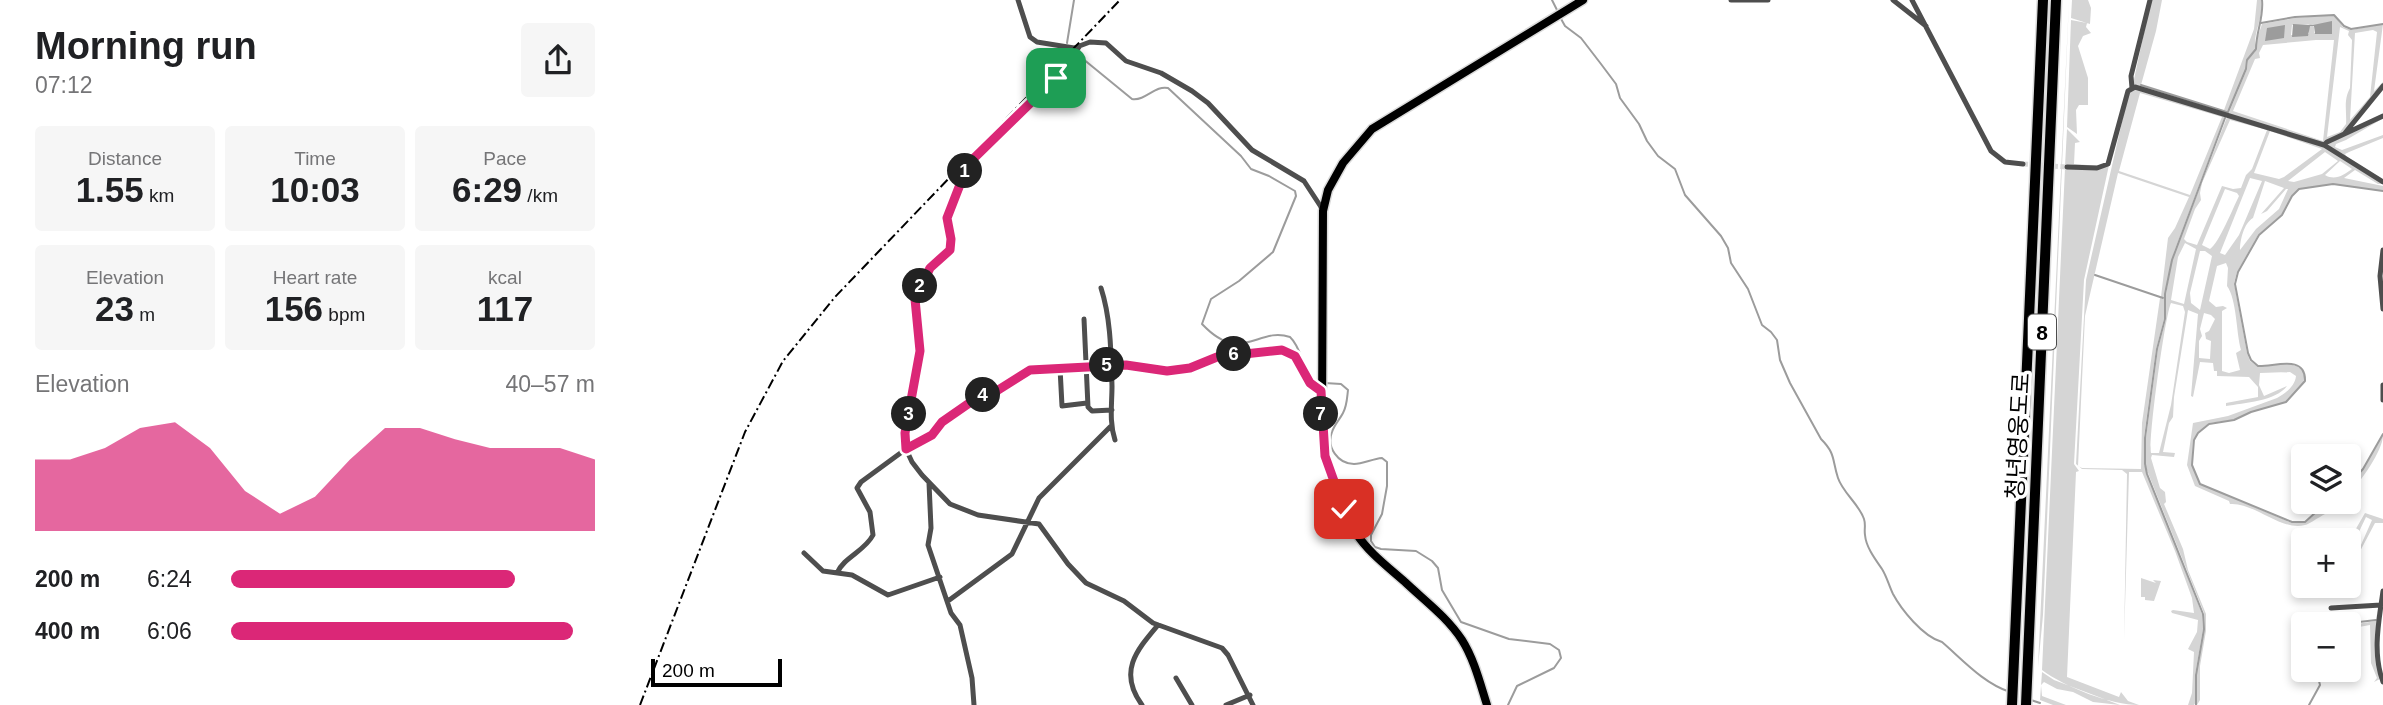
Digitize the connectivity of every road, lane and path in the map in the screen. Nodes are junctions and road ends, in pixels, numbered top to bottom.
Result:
1 (1018, 0) edge
2 (1731, 0) edge
3 (1760, 0) edge
4 (1768, 0) edge
5 (1893, 0) edge
6 (1912, 0) edge
7 (2043, 0) edge
8 (2056, 0) edge
9 (2150, 0) edge
10 (1581, 1) edge
11 (1927, 27) junction
12 (1079, 47) junction
13 (2383, 86) edge
14 (2132, 88) junction
15 (2383, 116) edge
16 (2345, 133) junction
17 (2325, 145) junction
18 (2023, 164) tunnel mouth
19 (2067, 167) tunnel mouth
20 (2383, 182) edge
21 (1323, 211) junction
22 (2383, 250) edge
23 (1101, 288) dead end
24 (2383, 309) edge
25 (1084, 319) dead end
26 (1111, 365) junction
27 (1085, 367) junction
28 (1060, 368) junction
29 (1321, 385) junction
30 (2383, 385) edge
31 (2383, 400) edge
32 (1087, 403) junction
33 (1112, 410) junction
34 (1111, 427) junction
35 (1115, 440) dead end
36 (906, 449) junction
37 (929, 483) junction
38 (1029, 521) junction
39 (804, 553) dead end
40 (837, 573) junction
41 (940, 577) junction
42 (2383, 591) edge
43 (948, 601) junction
44 (2381, 605) junction
45 (2331, 608) dead end
46 (1158, 625) junction
47 (1176, 678) dead end
48 (2383, 682) edge
49 (1250, 695) junction
50 (974, 705) edge
51 (1142, 705) edge
52 (1192, 705) edge
53 (1226, 705) edge
54 (1253, 705) edge
55 (1487, 705) edge
56 (2012, 705) edge
57 (2026, 705) edge

1 - 12 street
2 - 3 street
3 - 4 street
5 - 11 street
6 - 11 street
7 - 56 highway, 청년영웅도로 / 8
8 - 57 highway, 청년영웅도로 / 8
9 - 14 street
10 - 21 main road
11 - 18 street
12 - 21 street
12 - 36 street
13 - 16 street
14 - 17 street
14 - 19 street
15 - 16 street
16 - 17 street
17 - 20 street
21 - 29 main road
22 - 24 street
23 - 26 street
25 - 27 street
26 - 27 street
26 - 29 street
26 - 33 street
27 - 28 street
27 - 32 street
28 - 32 street
28 - 36 street
29 - 55 main road
30 - 31 street
32 - 33 street
33 - 34 street
34 - 35 street
34 - 38 street
36 - 37 street
36 - 40 street
37 - 38 street
37 - 41 street
38 - 43 street
38 - 46 street
39 - 40 street
40 - 41 street
41 - 43 street
42 - 44 street
43 - 50 street
44 - 45 street
44 - 48 street
46 - 49 street
46 - 51 street
47 - 52 street
49 - 53 street
49 - 54 street

